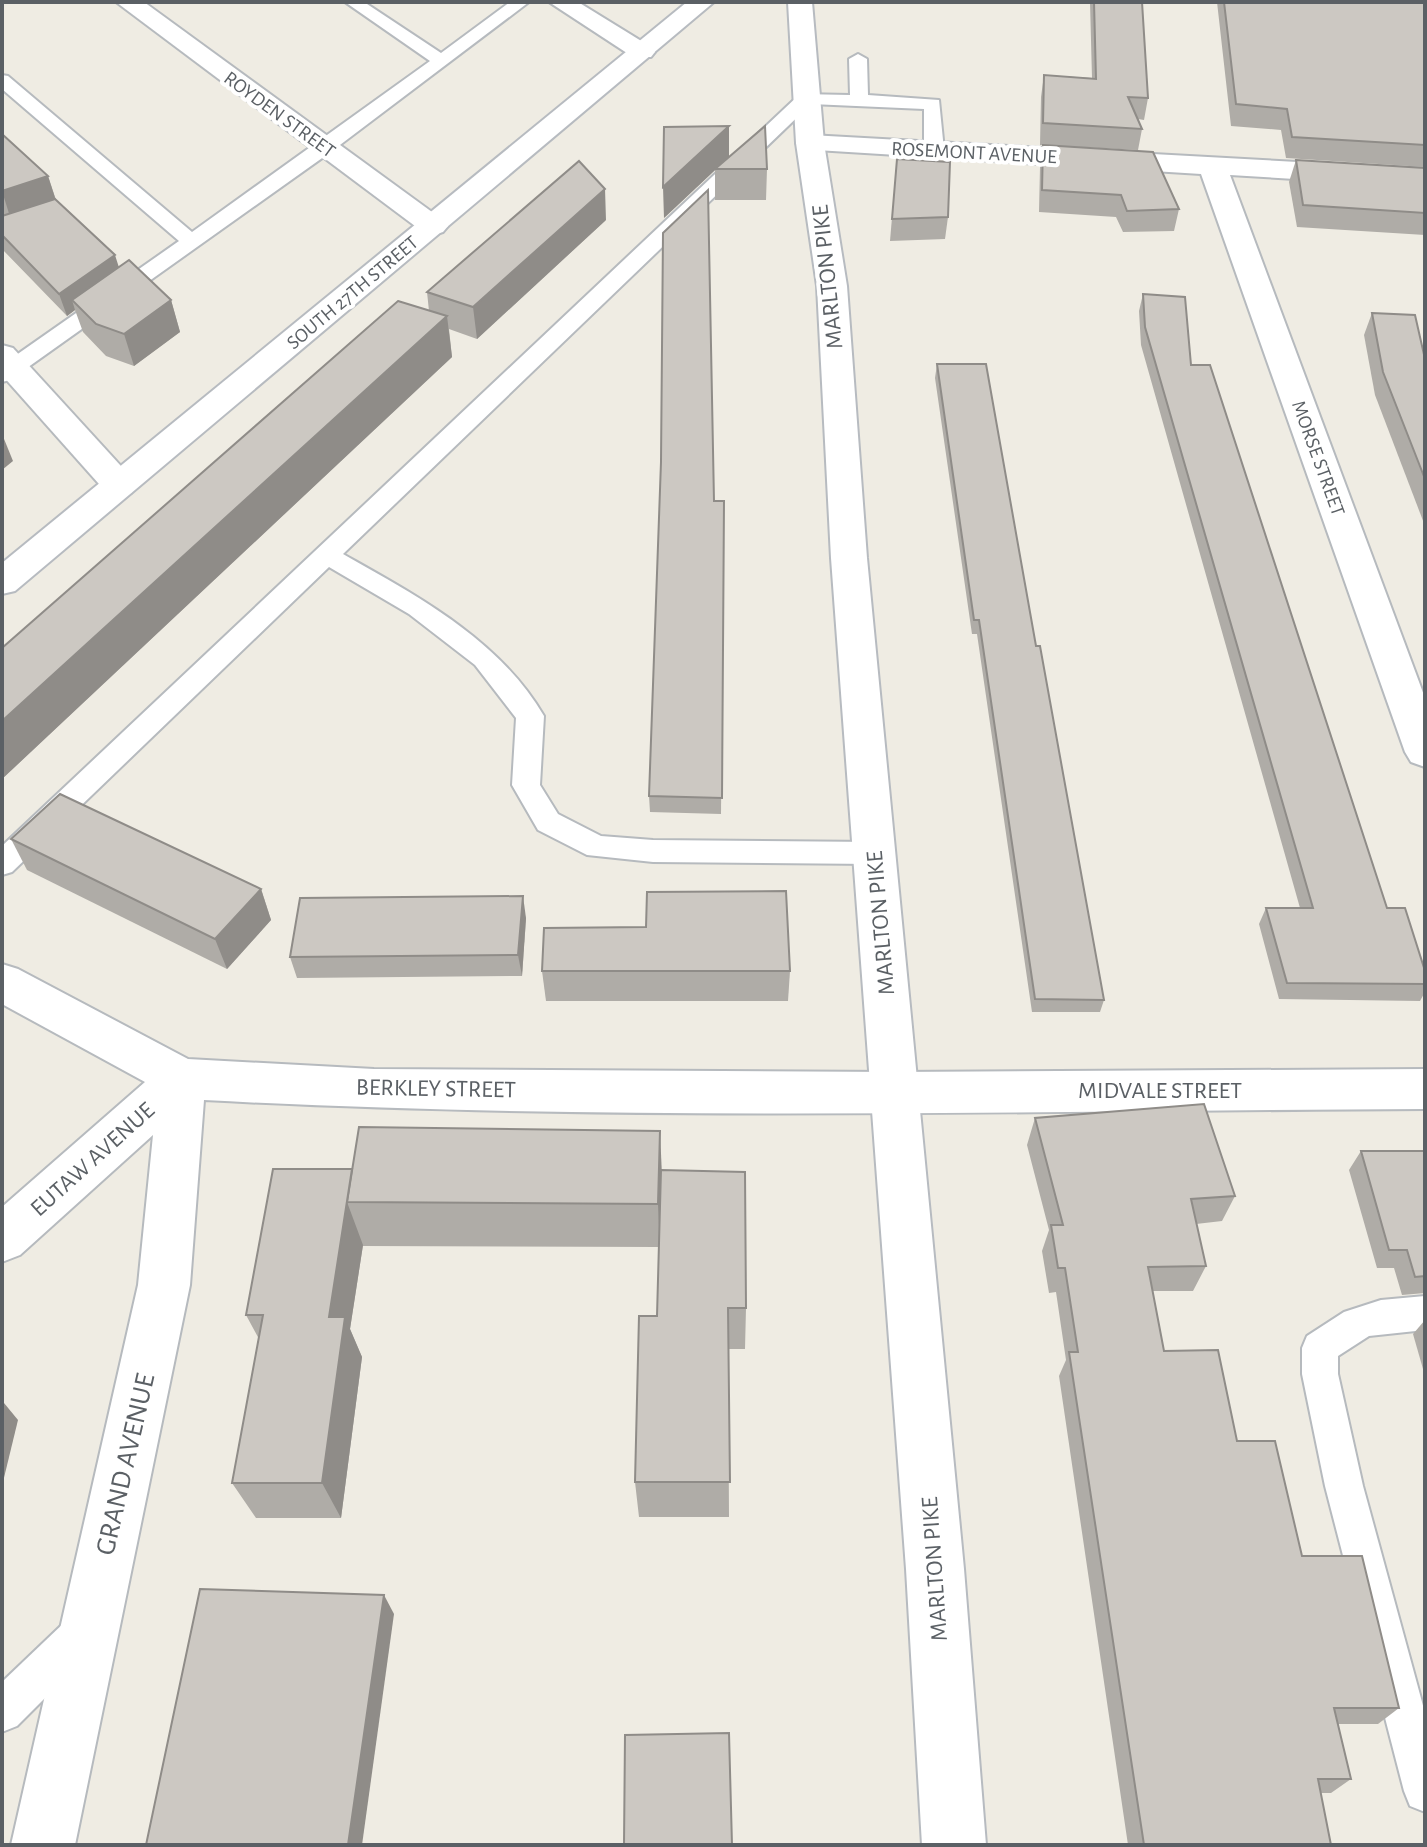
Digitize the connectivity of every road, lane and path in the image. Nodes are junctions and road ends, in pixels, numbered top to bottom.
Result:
1 (128, 2) edge
2 (353, 2) edge
3 (521, 2) edge
4 (561, 2) edge
5 (702, 2) edge
6 (800, 2) edge
7 (642, 52) junction
8 (858, 59) dead end
9 (442, 61) junction
10 (2, 80) edge
11 (806, 98) junction
12 (859, 101) junction
13 (810, 143) junction
14 (325, 147) junction
15 (934, 150) junction
16 (1212, 164) junction
17 (1425, 178) edge
18 (433, 226) junction
19 (191, 241) junction
20 (6, 366) edge
21 (119, 485) junction
22 (325, 554) junction
23 (2, 582) edge
24 (1425, 752) edge
25 (874, 853) junction
26 (2, 864) edge
27 (2, 982) edge
28 (182, 1079) junction
29 (1425, 1089) edge
30 (894, 1092) junction
31 (2, 1239) edge
32 (1425, 1313) edge
33 (92, 1624) junction
34 (2, 1711) edge
35 (1425, 1791) edge
36 (43, 1845) edge
37 (954, 1845) edge

1 - 14 street, ROYDEN STREET
2 - 9 lane
3 - 9 lane
4 - 7 street
5 - 7 street, SOUTH 27TH STREET
6 - 11 street, MARLTON PIKE
7 - 18 street, SOUTH 27TH STREET
8 - 12 lane
9 - 14 lane
10 - 19 lane
11 - 12 lane
11 - 13 street, MARLTON PIKE
11 - 22 lane
12 - 15 lane
13 - 15 street, ROSEMONT AVENUE
13 - 25 street, MARLTON PIKE
14 - 18 street, ROYDEN STREET
14 - 19 lane
15 - 16 street, ROSEMONT AVENUE
16 - 17 street, ROSEMONT AVENUE
16 - 24 street, MORSE STREET
18 - 21 street, SOUTH 27TH STREET
19 - 20 lane
20 - 21 street
21 - 23 street, SOUTH 27TH STREET
22 - 25 lane
22 - 26 lane
25 - 30 street, MARLTON PIKE
27 - 28 street, BERKLEY STREET
28 - 30 street, BERKLEY STREET
28 - 31 street, EUTAW AVENUE
28 - 33 street, GRAND AVENUE
29 - 30 street, MIDVALE STREET
30 - 37 street, MARLTON PIKE
32 - 35 lane
33 - 34 lane
33 - 36 street, GRAND AVENUE

